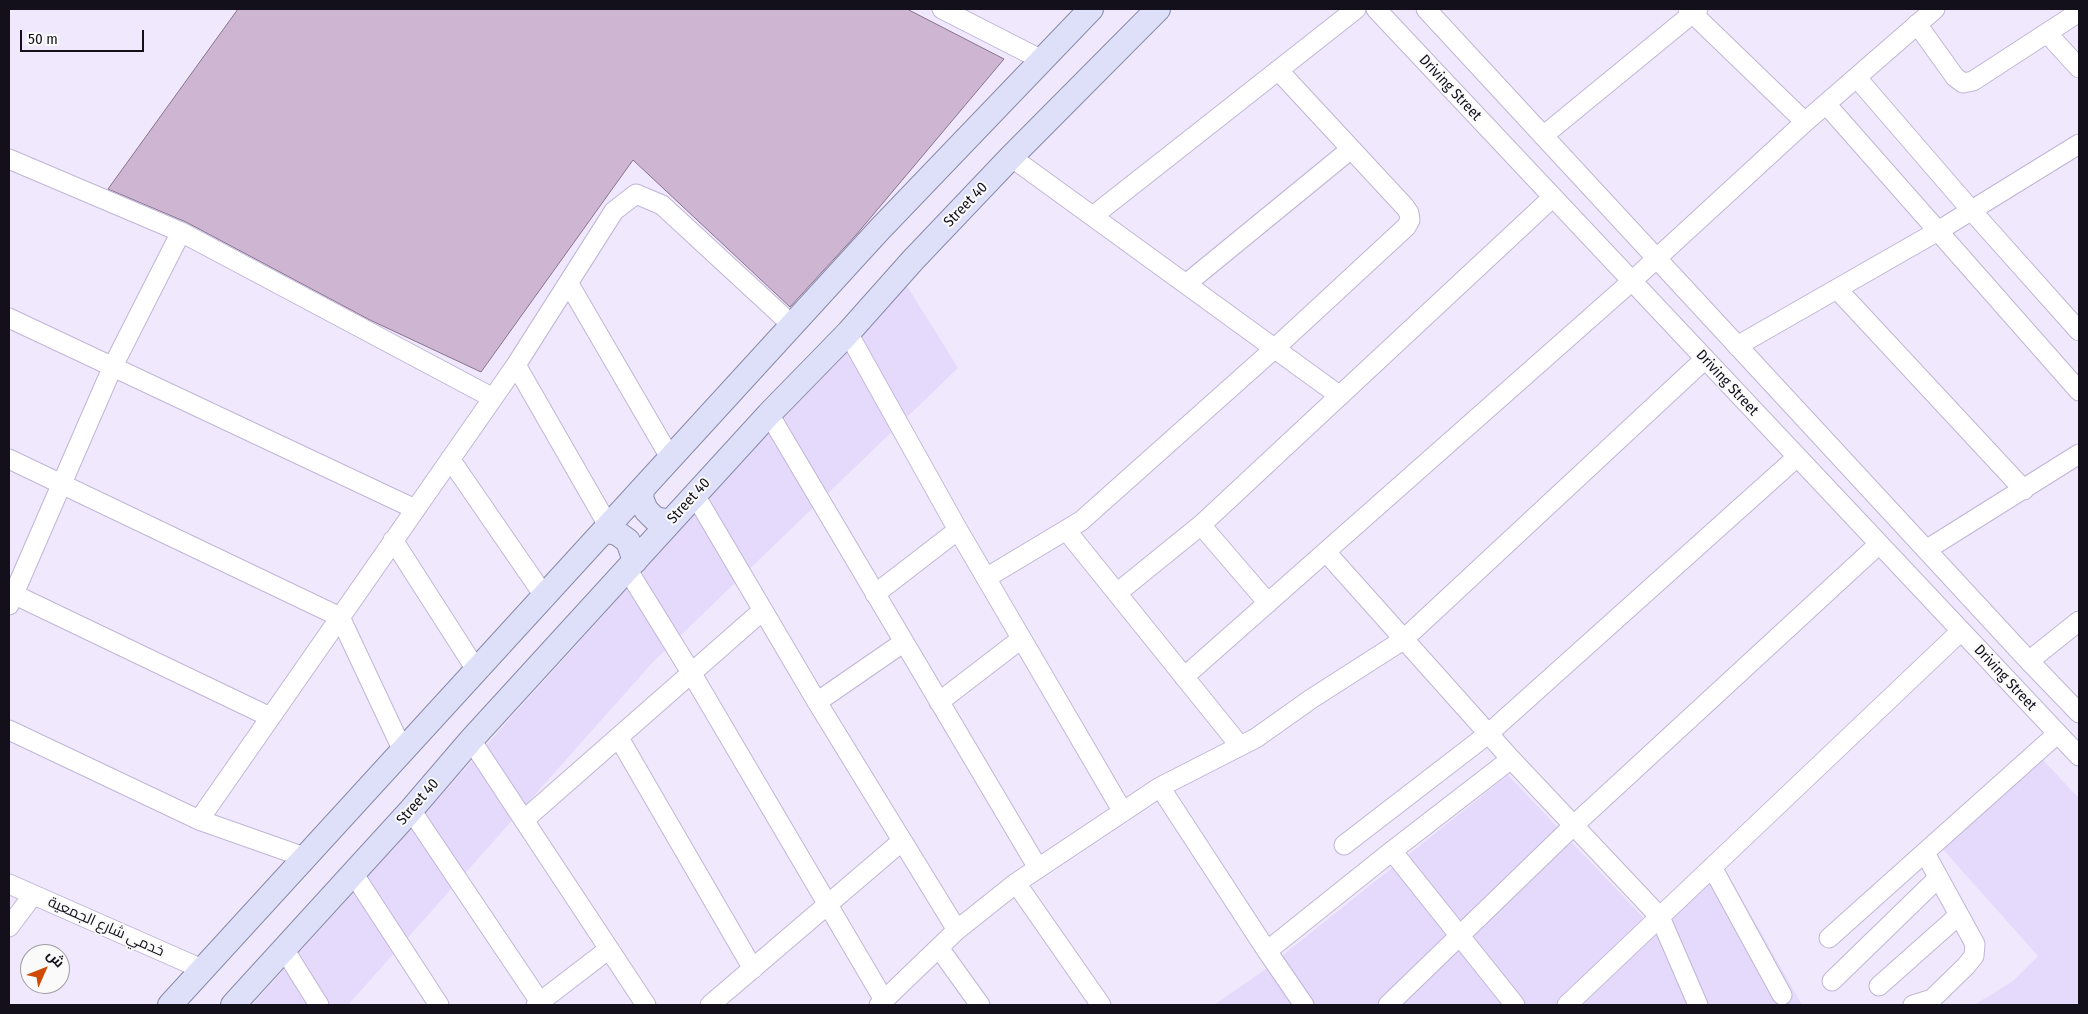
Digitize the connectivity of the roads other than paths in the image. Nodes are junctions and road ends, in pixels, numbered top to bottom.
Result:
1 (942, 9) edge
2 (1091, 9) edge
3 (1158, 9) edge
4 (1356, 9) edge
5 (1376, 9) edge
6 (1426, 9) edge
7 (1934, 9) edge
8 (1693, 10) edge
9 (2079, 12) edge
10 (1917, 24) junction
11 (2047, 33) junction
12 (1042, 60) junction
13 (2079, 68) edge
14 (1278, 70) junction
15 (1857, 78) junction
16 (1826, 104) junction
17 (1805, 122) junction
18 (1543, 136) junction
19 (2079, 144) edge
20 (1351, 149) junction
21 (1011, 157) junction
22 (9, 159) edge
23 (1553, 197) junction
24 (1971, 210) junction
25 (1093, 216) junction
26 (1938, 231) junction
27 (181, 232) junction
28 (1657, 258) junction
29 (1632, 281) junction
30 (569, 284) junction
31 (1186, 284) junction
32 (1837, 289) junction
33 (9, 318) edge
34 (792, 326) junction
35 (2079, 331) edge
36 (848, 333) junction
37 (1738, 346) junction
38 (1274, 349) junction
39 (1705, 359) junction
40 (516, 365) junction
41 (113, 366) junction
42 (2079, 391) edge
43 (1340, 396) junction
44 (493, 398) junction
45 (770, 414) junction
46 (2079, 454) edge
47 (1797, 457) junction
48 (9, 459) edge
49 (450, 459) junction
50 (672, 459) junction
51 (62, 484) junction
52 (2024, 490) junction
53 (642, 491) junction
54 (695, 495) junction
55 (415, 509) junction
56 (670, 522) junction
57 (1201, 525) junction
58 (607, 529) junction
59 (958, 530) junction
60 (1066, 530) junction
61 (393, 540) junction
62 (1879, 544) junction
63 (1926, 550) junction
64 (1326, 552) junction
65 (631, 565) junction
66 (986, 578) junction
67 (1117, 593) junction
68 (875, 594) junction
69 (10, 597) edge
70 (545, 597) junction
71 (1268, 602) junction
72 (762, 611) junction
73 (340, 617) junction
74 (2079, 621) edge
75 (1961, 631) junction
76 (1021, 639) junction
77 (1403, 640) junction
78 (904, 642) junction
79 (2029, 661) junction
80 (477, 670) junction
81 (692, 674) junction
82 (1184, 677) junction
83 (817, 702) junction
84 (939, 702) junction
85 (2079, 713) edge
86 (270, 717) junction
87 (9, 730) edge
88 (1488, 734) junction
89 (2058, 734) junction
90 (619, 738) junction
91 (471, 740) junction
92 (1240, 746) junction
93 (403, 751) junction
94 (2079, 756) edge
95 (1511, 759) junction
96 (1160, 787) junction
97 (412, 810) junction
98 (1123, 812) junction
99 (199, 820) junction
100 (524, 820) junction
101 (1573, 826) junction
102 (902, 841) junction
103 (1344, 845) dead end
104 (1392, 850) junction
105 (1925, 852) junction
106 (304, 858) junction
107 (1712, 867) junction
108 (1038, 868) junction
109 (353, 873) junction
110 (1938, 878) junction
111 (1016, 883) junction
112 (9, 884) edge
113 (33, 895) junction
114 (827, 905) junction
115 (1959, 915) junction
116 (1660, 916) junction
117 (9, 927) edge
118 (957, 930) junction
119 (1461, 935) junction
120 (1829, 938) dead end
121 (940, 948) junction
122 (284, 949) junction
123 (609, 949) junction
124 (1267, 951) junction
125 (202, 969) junction
126 (753, 969) junction
127 (1832, 981) dead end
128 (1879, 986) dead end
129 (1782, 994) dead end
130 (881, 1003) edge
131 (539, 1004) edge
132 (170, 1005) edge
133 (233, 1005) edge
134 (319, 1005) edge
135 (439, 1005) edge
136 (646, 1005) edge
137 (710, 1005) edge
138 (980, 1005) edge
139 (1101, 1005) edge
140 (1304, 1005) edge
141 (1388, 1005) edge
142 (1515, 1005) edge
143 (1567, 1005) edge
144 (1698, 1005) edge
145 (1913, 1005) edge

1 - 12 street
2 - 12 main road
3 - 21 main road, Street 40
4 - 14 street
5 - 23 street, Driving Street
6 - 18 street, Driving Street
7 - 10 street
8 - 17 street
8 - 18 street
9 - 11 street
10 - 11 street
10 - 15 street
11 - 13 street
12 - 34 main road
14 - 20 street
14 - 25 street
15 - 16 street
15 - 24 street
16 - 17 street
16 - 26 street
17 - 28 street
18 - 28 street, Driving Street
19 - 24 street
20 - 31 street
20 - 38 street
21 - 25 street
21 - 36 main road, Street 40
22 - 27 street
23 - 29 street, Driving Street
23 - 43 street
24 - 26 street
24 - 35 street
25 - 31 street
26 - 32 street
26 - 42 street
27 - 41 street
27 - 44 street
28 - 29 street
28 - 37 street, Driving Street
29 - 39 street, Driving Street
29 - 64 street
30 - 34 street
30 - 40 street
30 - 50 street
31 - 38 street
32 - 37 street
32 - 52 street
33 - 41 street
34 - 50 main road
36 - 45 main road, Street 40
36 - 59 street
37 - 63 street, Driving Street
38 - 43 street
38 - 60 street
39 - 47 street, Driving Street
39 - 77 street
40 - 44 street
40 - 58 street
41 - 51 street
41 - 55 street
43 - 57 street
44 - 49 street
45 - 54 main road, Street 40
45 - 68 street
46 - 52 street
47 - 62 street, Driving Street
47 - 88 street
48 - 51 street
49 - 55 street
49 - 70 street
50 - 53 main road
51 - 69 street
51 - 73 street
52 - 63 street
53 - 56 main road
53 - 58 main road
54 - 56 main road, Street 40
54 - 72 street
55 - 61 street
56 - 65 main road, Street 40
57 - 67 street
57 - 71 street
58 - 65 main road
58 - 70 main road
59 - 66 street
59 - 68 street
60 - 66 street
60 - 67 street
61 - 73 street
61 - 80 street
62 - 75 street, Driving Street
62 - 101 street
63 - 79 street, Driving Street
64 - 71 street
64 - 77 street
65 - 81 street
65 - 91 main road, Street 40
66 - 76 street
67 - 82 street
68 - 78 street
69 - 86 street
70 - 80 main road
71 - 82 street
72 - 81 street
72 - 83 street
73 - 86 street
73 - 93 street
74 - 79 street
75 - 89 street, Driving Street
75 - 107 street
76 - 84 street
76 - 98 street
77 - 88 street
77 - 92 street
78 - 83 street
78 - 84 street
79 - 85 street, Driving Street
80 - 93 main road
81 - 90 street
81 - 114 street
82 - 92 street
83 - 102 street
84 - 108 street
86 - 99 street
87 - 99 street
88 - 95 street
88 - 103 street
89 - 94 street, Driving Street
89 - 105 street
90 - 100 street
90 - 126 street
91 - 97 main road, Street 40
91 - 100 street
92 - 96 street
93 - 106 main road
95 - 101 street
95 - 104 street
96 - 98 street
96 - 124 street
97 - 109 main road, Street 40
97 - 131 street
98 - 108 street
99 - 106 street
100 - 123 street
101 - 116 street
101 - 119 street
102 - 114 street
102 - 118 street
104 - 119 street
104 - 124 street
105 - 110 street
105 - 120 street
106 - 125 main road
107 - 116 street
107 - 129 street
108 - 111 street
109 - 122 main road, Street 40
109 - 135 street
110 - 115 street
110 - 127 street
111 - 118 street
111 - 139 street
112 - 113 street, خدمي شارع الجمعية
113 - 117 street
113 - 125 street, خدمي شارع الجمعية
114 - 126 street
114 - 130 street
115 - 128 street
115 - 145 street
116 - 143 street
116 - 144 street
118 - 121 street
119 - 141 street
119 - 142 street
121 - 130 street
121 - 138 street
122 - 133 main road, Street 40
122 - 134 street
123 - 131 street
123 - 136 street
124 - 140 street
125 - 132 main road
126 - 137 street

